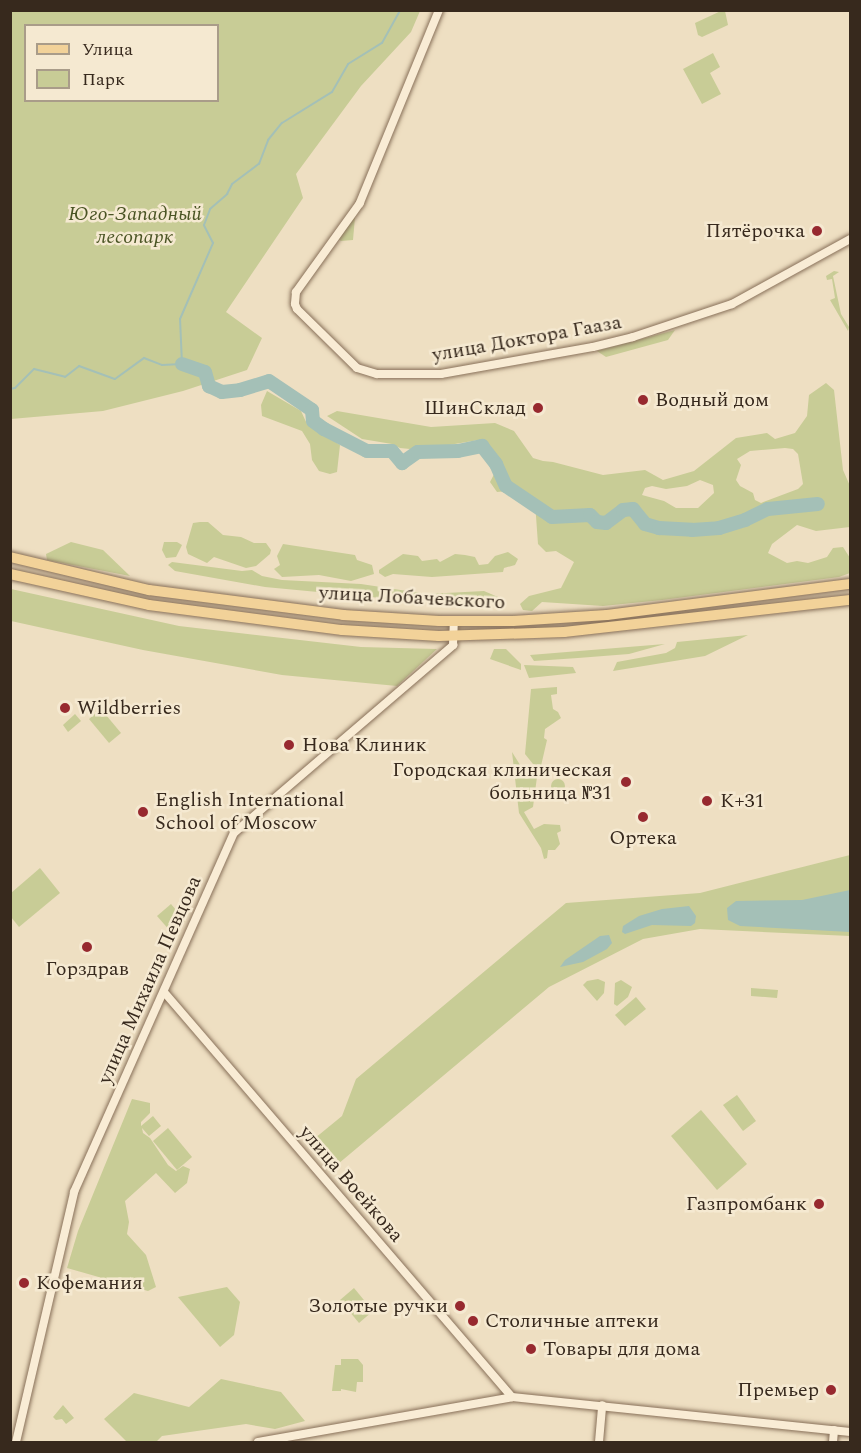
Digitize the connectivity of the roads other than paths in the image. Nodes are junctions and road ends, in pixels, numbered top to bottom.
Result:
1 (440, 10) edge
2 (850, 239) edge
3 (10, 557) edge
4 (10, 574) edge
5 (850, 584) edge
6 (850, 600) edge
7 (454, 621) junction
8 (455, 636) junction
9 (165, 992) junction
10 (512, 1397) junction
11 (602, 1406) junction
12 (834, 1430) junction
13 (850, 1432) edge
14 (16, 1443) edge
15 (258, 1443) edge
16 (599, 1443) edge
17 (833, 1443) edge

1 - 2 street, улица Доктора Гааза
3 - 7 main road, улица Лобачевского
4 - 8 main road, улица Лобачевского
5 - 7 main road, улица Лобачевского
6 - 8 main road, улица Лобачевского
7 - 8 street
8 - 9 street, улица Михаила Певцова
9 - 10 street, улица Воейкова
9 - 14 street, улица Михаила Певцова
10 - 11 street
10 - 15 street
11 - 12 street
11 - 16 street
12 - 13 street
12 - 17 street

